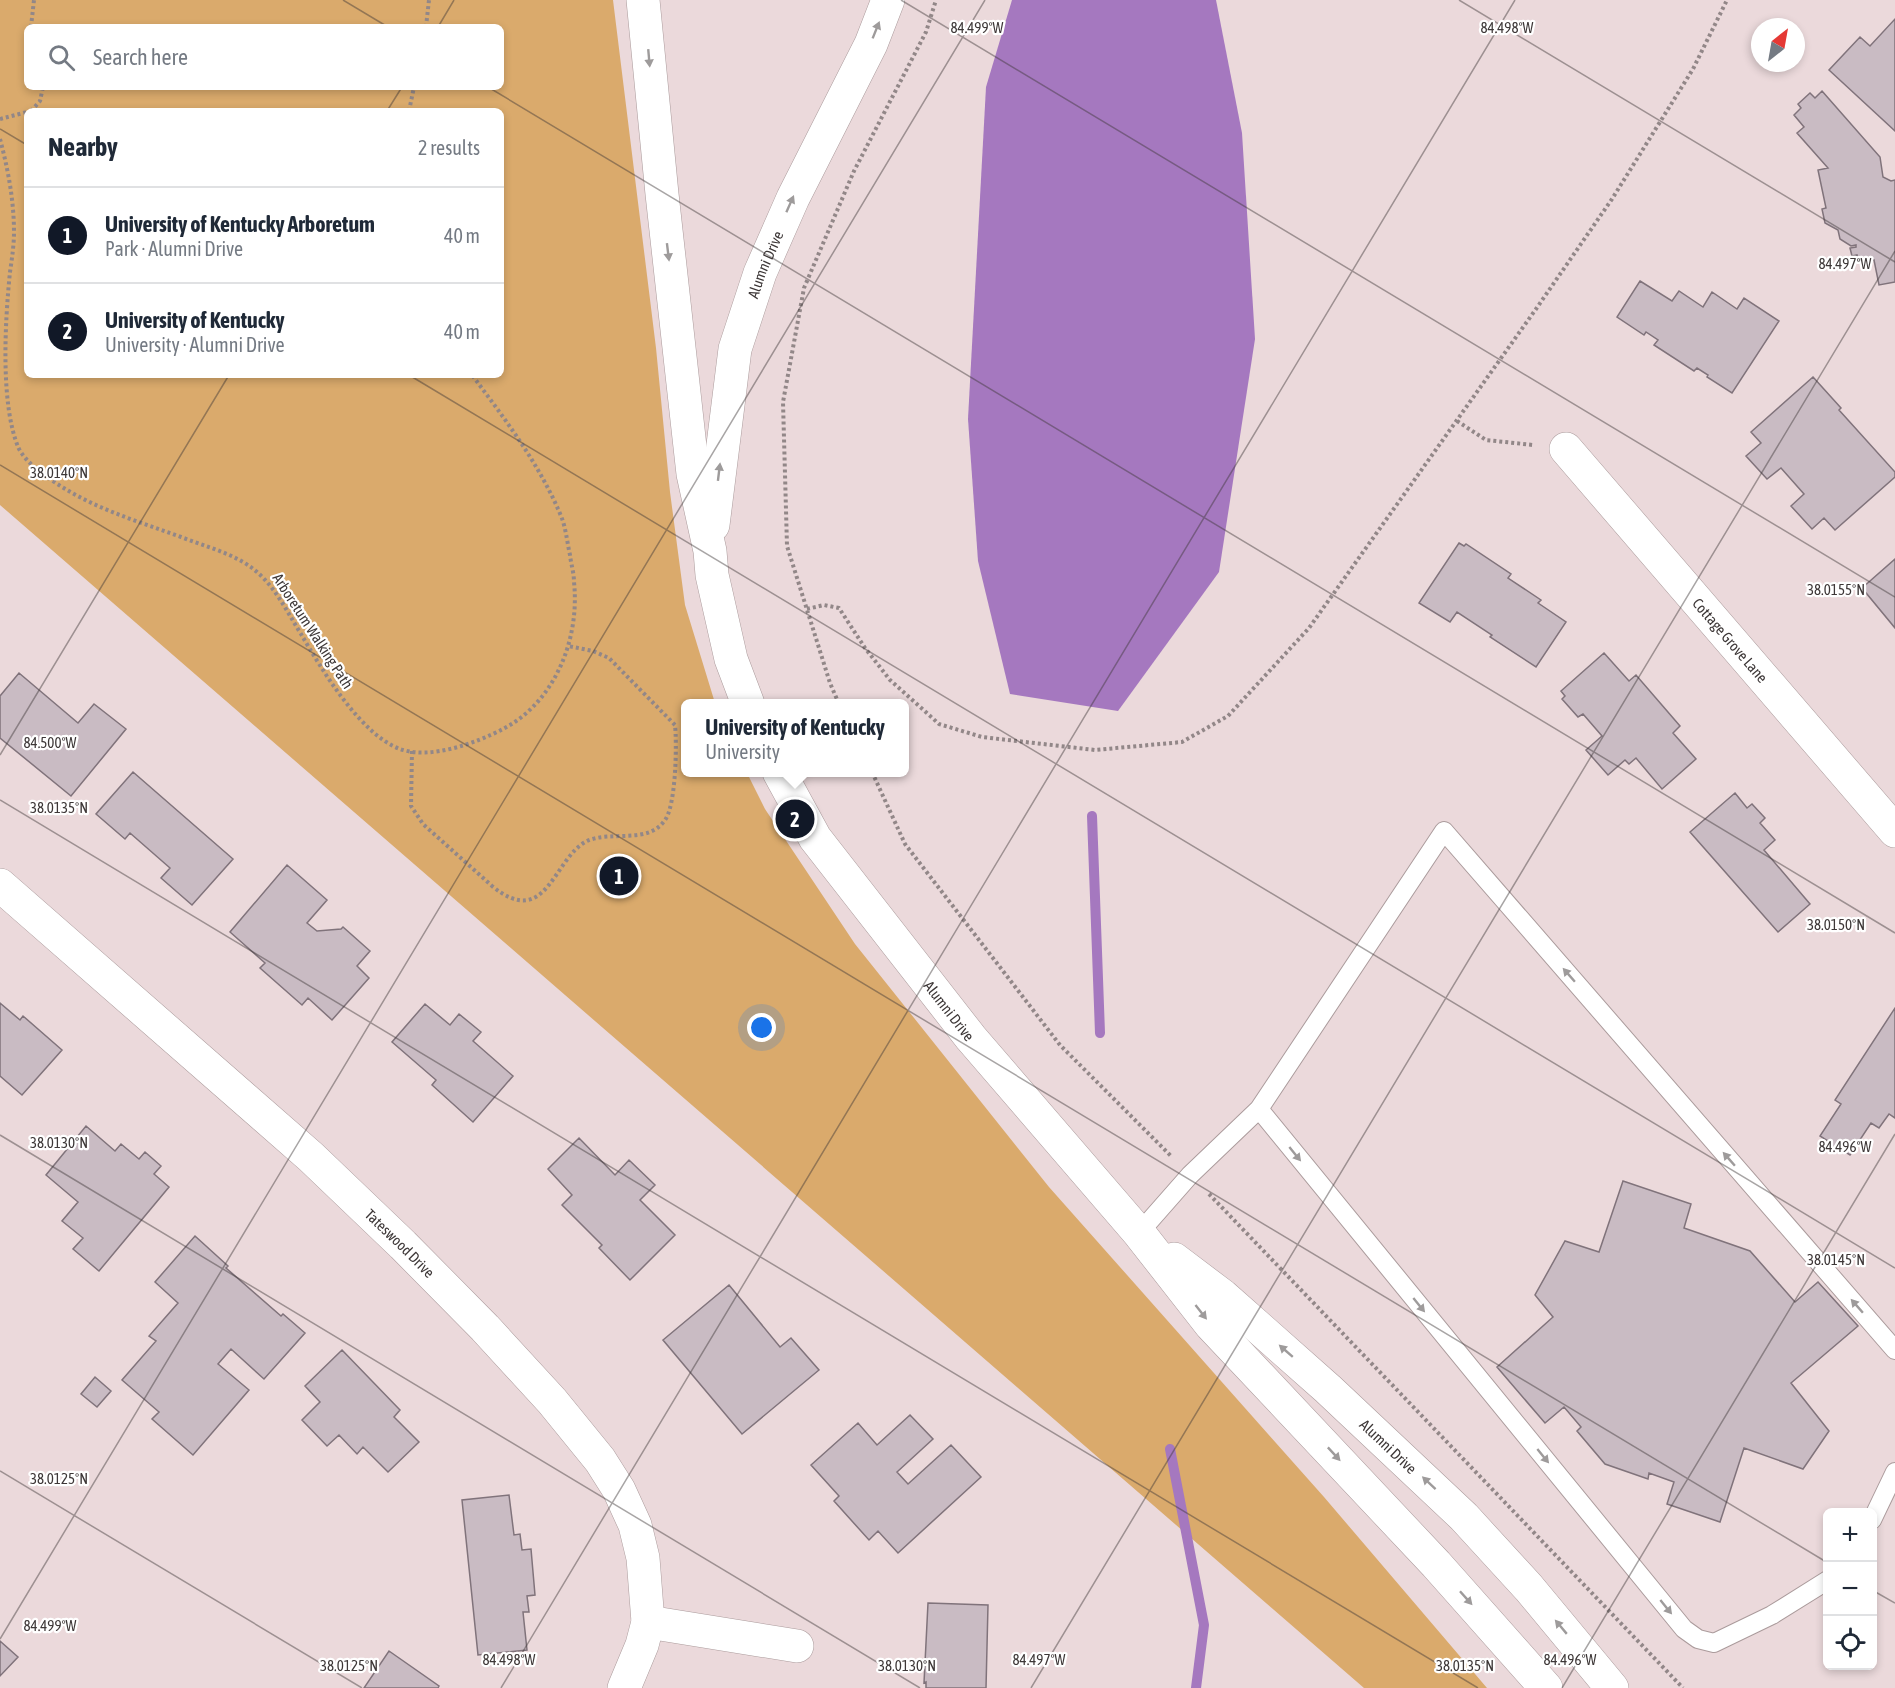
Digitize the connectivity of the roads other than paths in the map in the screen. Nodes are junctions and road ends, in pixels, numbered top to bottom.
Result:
1 (643, 0) edge
2 (888, 0) edge
3 (1566, 448) road end
4 (710, 551) junction
5 (746, 699) edge
6 (782, 777) edge
7 (1895, 831) edge
8 (0, 885) edge
9 (1258, 1109) junction
10 (1139, 1233) junction
11 (1895, 1350) edge
12 (1895, 1472) edge
13 (1877, 1510) edge
14 (1823, 1583) edge
15 (648, 1622) junction
16 (797, 1646) dead end
17 (624, 1688) edge
18 (1546, 1688) edge
19 (1611, 1688) edge

1 -> 4 main road, Alumni Drive
4 -> 2 main road, Alumni Drive
3 - 7 main road, Cottage Grove Lane
4 - 5 main road, Alumni Drive
6 - 10 main road, Alumni Drive
8 - 15 main road, Tateswood Drive
9 - 10 lane
11 -> 9 lane
9 -> 14 lane
10 -> 18 main road, Alumni Drive
19 -> 10 main road, Alumni Drive
12 - 13 lane
15 - 16 main road
15 - 17 main road, Tateswood Drive

